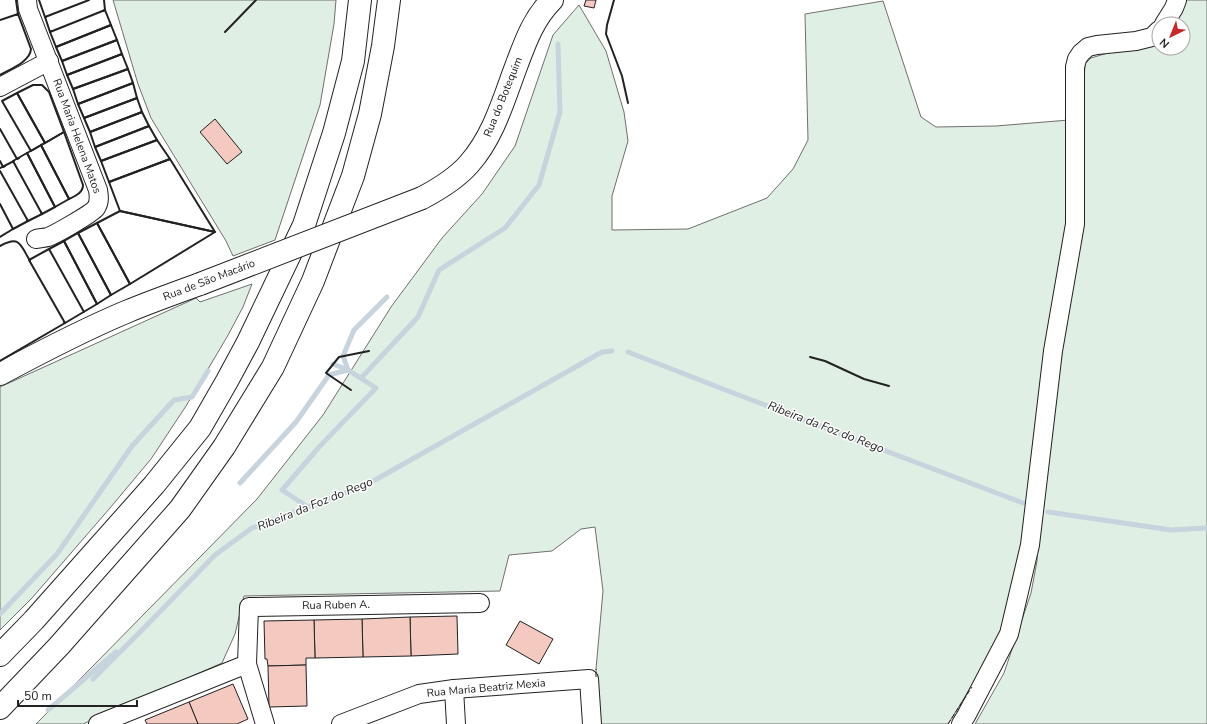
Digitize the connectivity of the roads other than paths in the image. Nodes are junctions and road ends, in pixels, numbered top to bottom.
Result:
1 (27, 0) edge
2 (360, 0) edge
3 (389, 0) edge
4 (552, 0) edge
5 (1176, 0) edge
6 (1169, 16) edge
7 (1151, 37) edge
8 (49, 61) junction
9 (0, 88) edge
10 (422, 198) joint
11 (36, 239) dead end
12 (0, 374) edge
13 (480, 603) dead end
14 (0, 655) edge
15 (247, 664) junction
16 (454, 689) junction
17 (0, 708) edge
18 (98, 724) edge
19 (265, 724) edge
20 (342, 724) edge
21 (456, 724) edge
22 (592, 724) edge
23 (961, 724) edge

1 - 8 street, Rua Maria Helena Matos
2 - 14 main road
3 - 17 main road
4 - 10 main road, Rua do Botequim
5 - 6 street
7 - 23 street
8 - 9 street
8 - 11 street, Rua Maria Helena Matos
10 - 12 main road, Rua de São Macário, bridge
13 - 15 street, Rua Ruben A.
15 - 18 street
15 - 19 street, Rua Ruben A.
16 - 20 street, Rua Maria Beatriz Mexia
16 - 21 street
16 - 22 street, Rua Maria Beatriz Mexia

